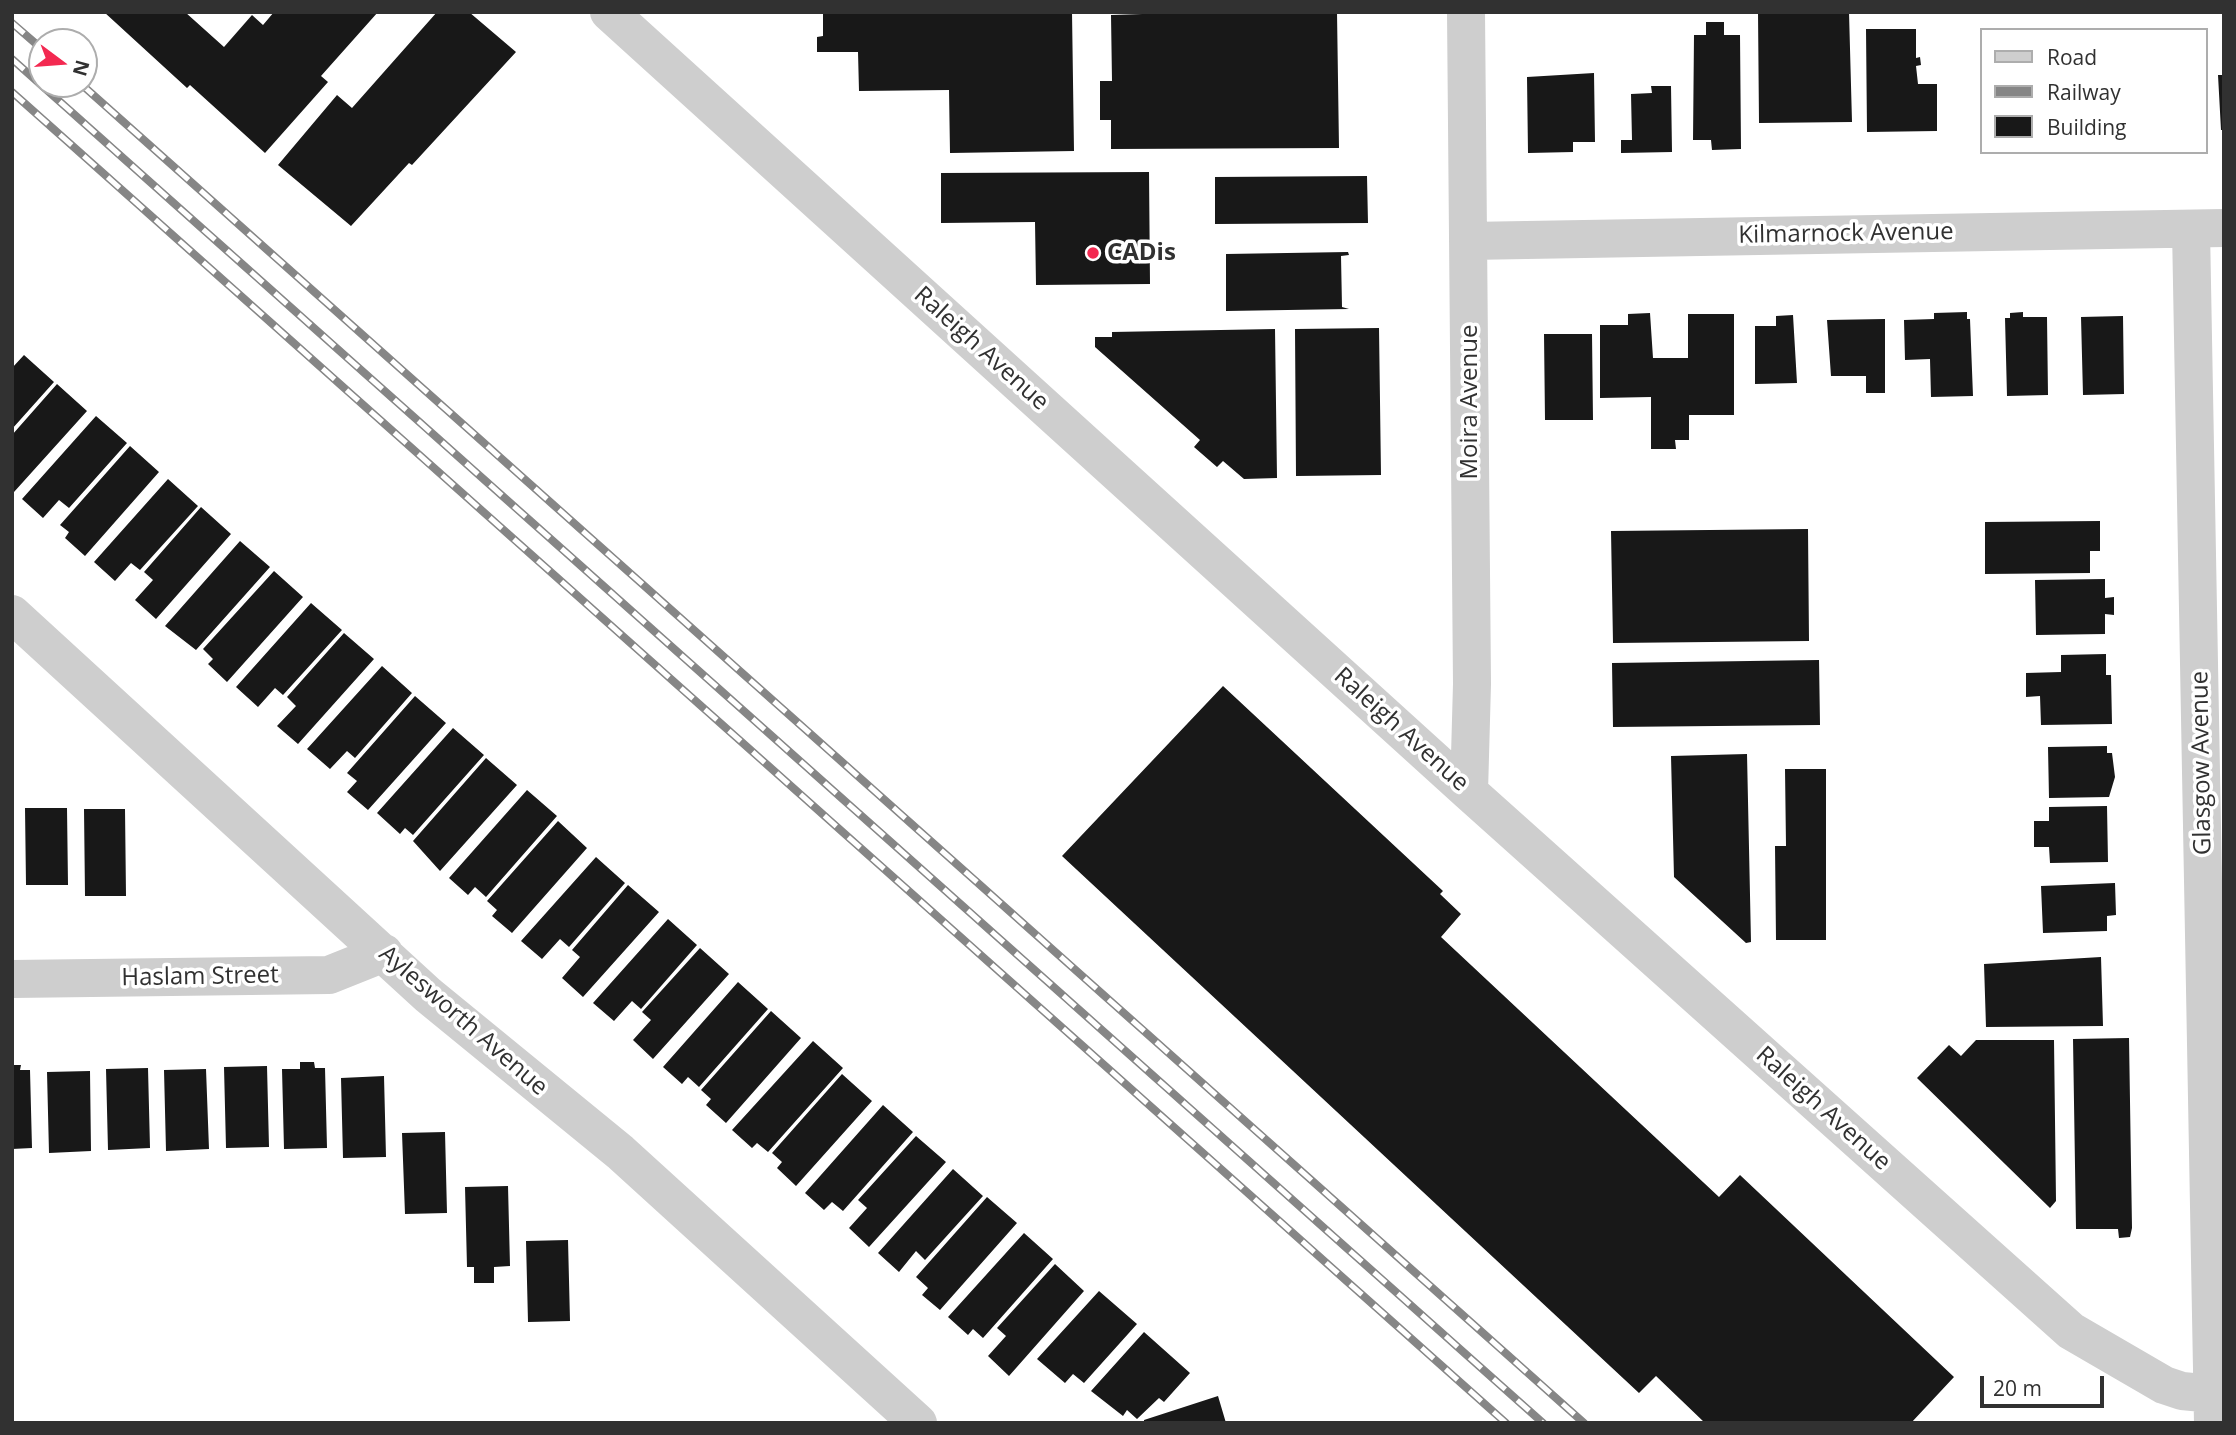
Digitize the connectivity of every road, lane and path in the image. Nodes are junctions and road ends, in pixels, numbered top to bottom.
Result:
1 (609, 12) edge
2 (1466, 12) edge
3 (2207, 228) edge
4 (1468, 241) junction
5 (12, 614) edge
6 (1469, 792) junction
7 (384, 953) junction
8 (12, 979) edge
9 (2216, 1404) edge
10 (918, 1423) edge

1 - 6 street, Raleigh Avenue
2 - 4 street, Moira Avenue
3 - 4 street, Kilmarnock Avenue
3 - 9 street, Glasgow Avenue
4 - 6 street, Moira Avenue
5 - 7 street, Aylesworth Avenue
6 - 9 street, Raleigh Avenue
7 - 8 street, Haslam Street
7 - 10 street, Aylesworth Avenue

